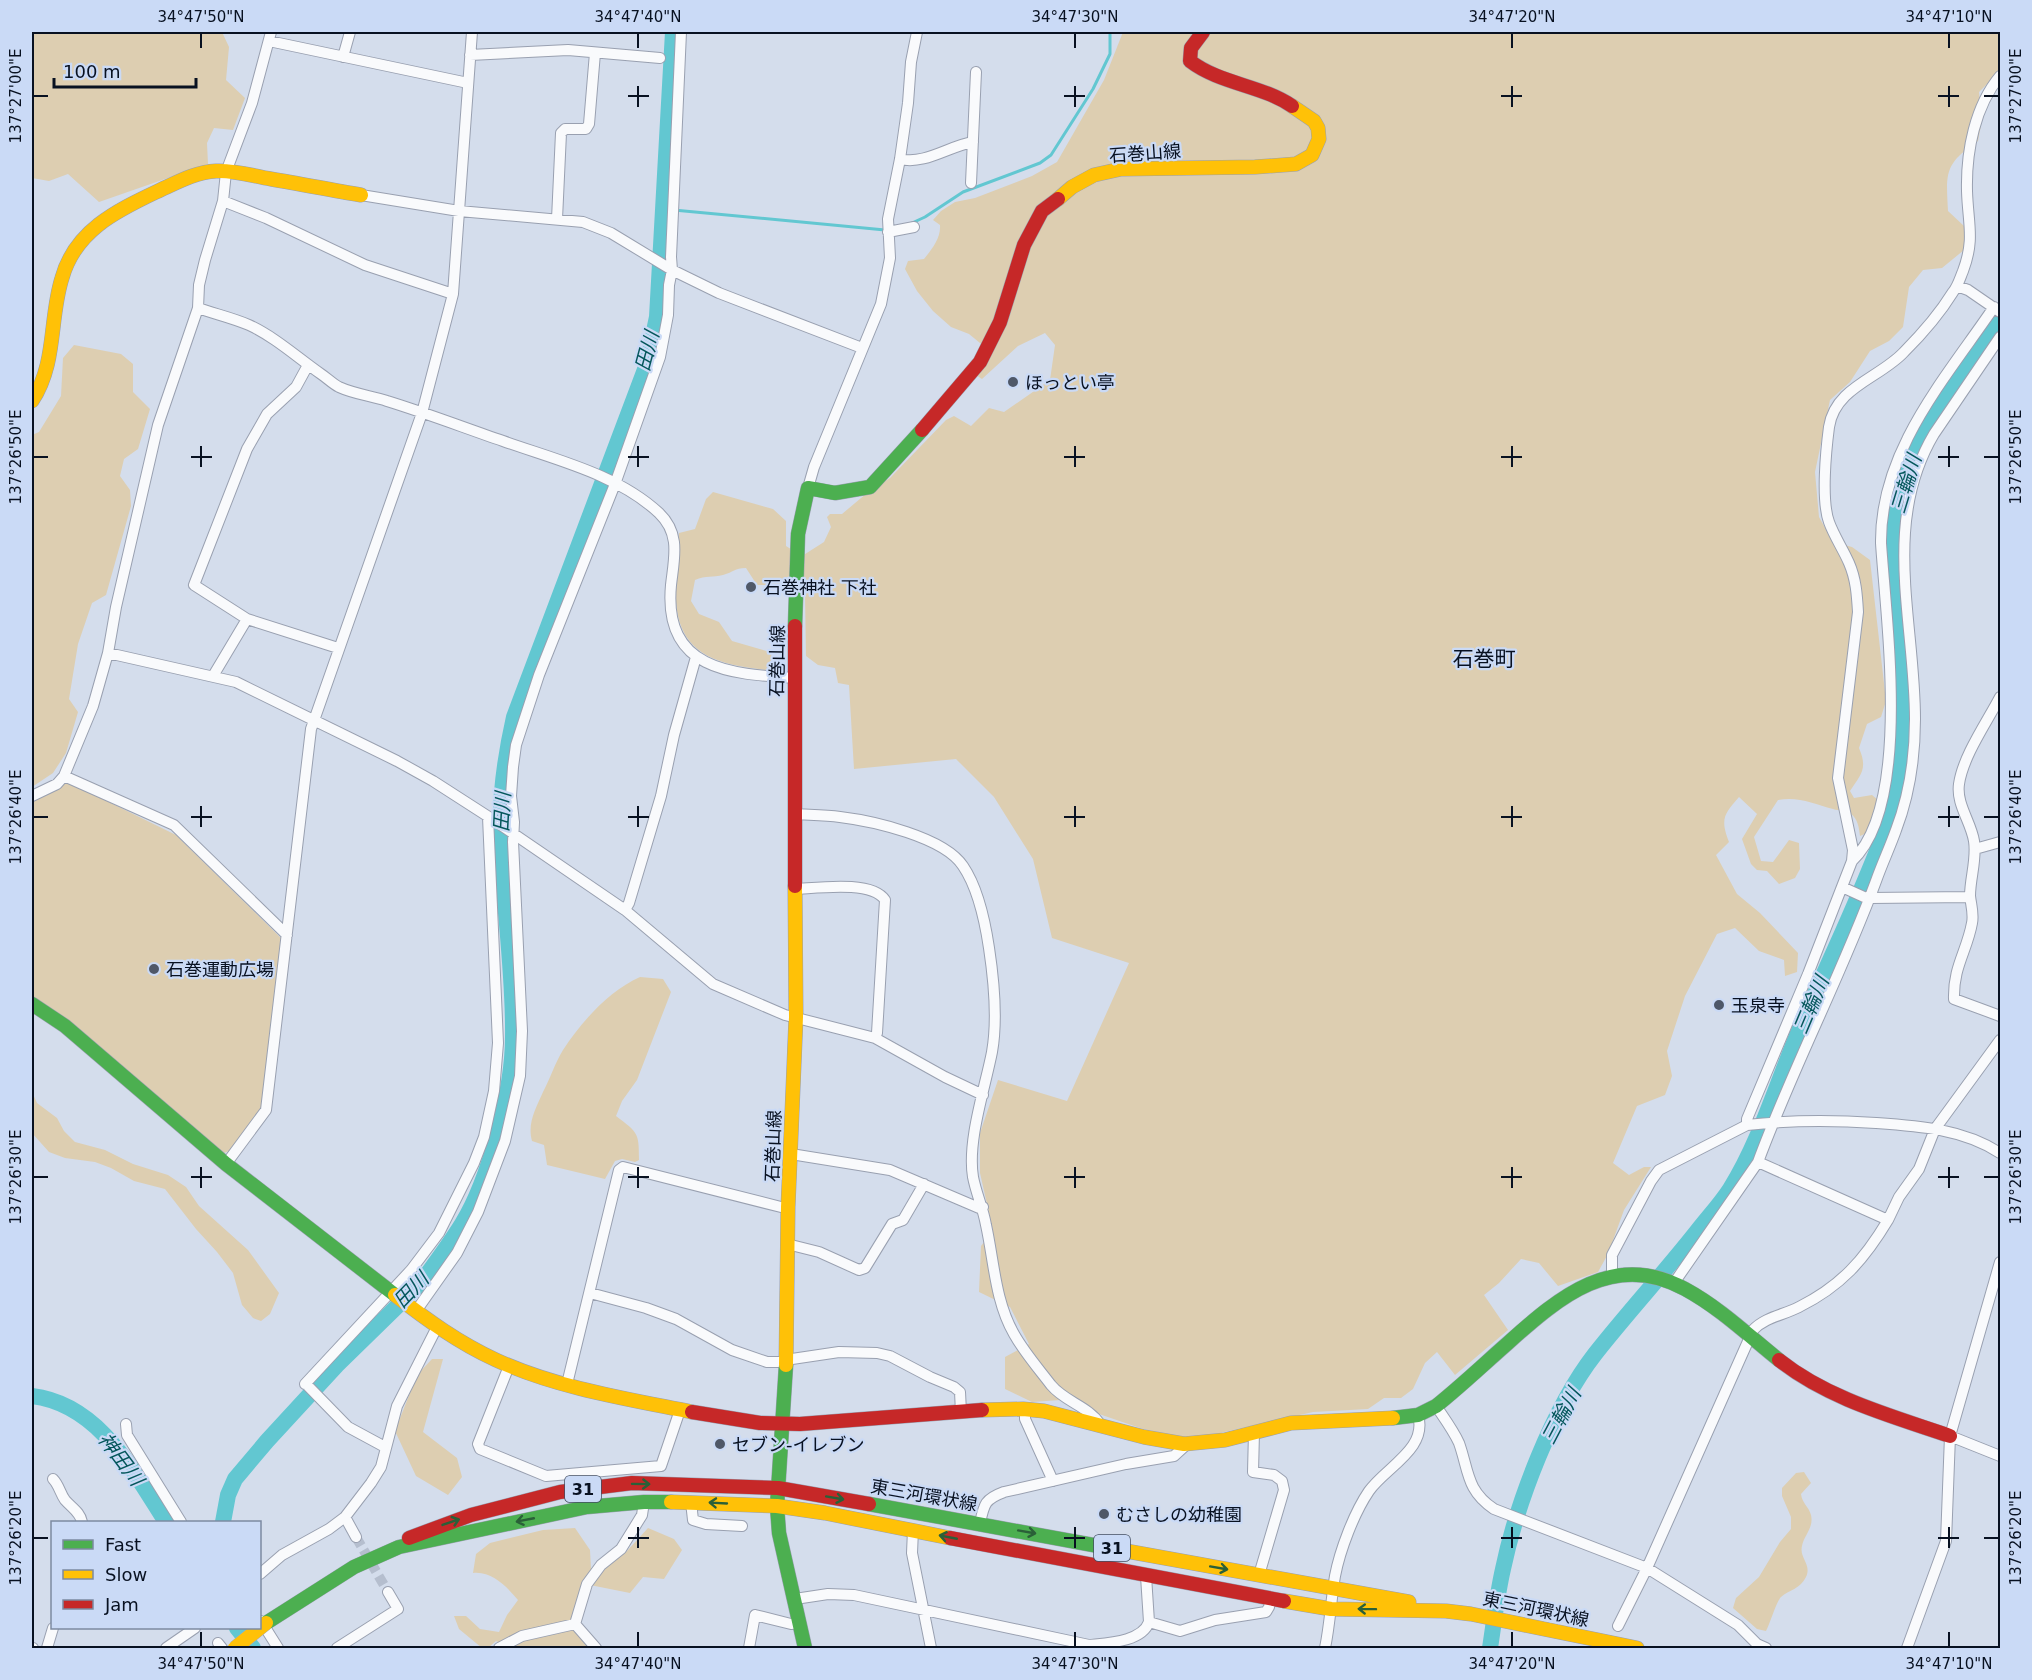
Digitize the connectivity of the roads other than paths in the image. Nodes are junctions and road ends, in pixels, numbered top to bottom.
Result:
1 (350, 32) edge
2 (472, 32) edge
3 (681, 32) edge
4 (917, 32) edge
5 (1203, 32) edge
6 (270, 36) edge
7 (595, 53) junction
8 (470, 55) junction
9 (343, 57) junction
10 (660, 58) dead end
11 (976, 72) dead end
12 (2001, 75) edge
13 (468, 82) junction
14 (973, 142) junction
15 (900, 159) junction
16 (226, 172) junction
17 (971, 183) dead end
18 (361, 195) joint
19 (223, 201) junction
20 (459, 211) junction
21 (557, 219) junction
22 (914, 227) dead end
23 (888, 232) junction
24 (669, 268) junction
25 (1957, 286) junction
26 (453, 294) junction
27 (198, 308) junction
28 (1997, 310) edge
29 (2001, 337) edge
30 (862, 348) junction
31 (308, 365) junction
32 (32, 401) edge
33 (422, 413) junction
34 (613, 483) junction
35 (808, 488) junction
36 (247, 619) junction
37 (338, 648) junction
38 (108, 653) junction
39 (696, 657) junction
40 (213, 676) junction
41 (794, 678) junction
42 (2001, 697) edge
43 (314, 719) junction
44 (64, 776) junction
45 (32, 796) edge
46 (794, 814) junction
47 (490, 818) junction
48 (511, 833) junction
49 (2001, 842) edge
50 (1975, 849) junction
51 (1852, 861) junction
52 (796, 889) junction
53 (1846, 889) junction
54 (1867, 897) junction
55 (1970, 897) junction
56 (625, 910) junction
57 (287, 935) junction
58 (32, 1004) edge
59 (2001, 1016) edge
60 (796, 1017) junction
61 (875, 1038) junction
62 (2001, 1040) edge
63 (983, 1095) junction
64 (1771, 1123) junction
65 (1749, 1125) junction
66 (1935, 1129) junction
67 (2001, 1153) edge
68 (790, 1154) junction
69 (1758, 1162) junction
70 (226, 1164) junction
71 (924, 1184) junction
72 (788, 1207) junction
73 (982, 1207) junction
74 (1888, 1220) junction
75 (787, 1244) junction
76 (2001, 1262) edge
77 (1612, 1277) junction
78 (1672, 1282) junction
79 (393, 1293) junction
80 (590, 1293) junction
81 (414, 1309) junction
82 (437, 1328) junction
83 (1749, 1337) junction
84 (786, 1362) junction
85 (509, 1366) junction
86 (567, 1384) junction
87 (1436, 1406) junction
88 (1025, 1409) junction
89 (680, 1410) junction
90 (961, 1412) junction
91 (1418, 1415) junction
92 (126, 1424) dead end
93 (783, 1424) junction
94 (1100, 1424) junction
95 (1254, 1432) junction
96 (1950, 1436) junction
97 (1186, 1445) junction
98 (385, 1447) junction
99 (2001, 1456) edge
100 (53, 1479) dead end
101 (1053, 1481) junction
102 (778, 1488) junction
103 (644, 1502) junction
104 (691, 1502) junction
105 (777, 1506) junction
106 (345, 1517) junction
107 (82, 1521) edge
108 (180, 1521) edge
109 (980, 1523) junction
110 (742, 1526) dead end
111 (913, 1530) junction
112 (356, 1537) tunnel mouth
113 (399, 1547) junction
114 (1647, 1568) junction
115 (261, 1573) edge
116 (1259, 1575) junction
117 (1146, 1576) junction
118 (1334, 1589) junction
119 (388, 1592) tunnel mouth
120 (1271, 1598) junction
121 (795, 1599) junction
122 (1331, 1609) junction
123 (925, 1611) junction
124 (1446, 1611) junction
125 (263, 1621) edge
126 (1149, 1622) junction
127 (799, 1623) junction
128 (575, 1624) junction
129 (1618, 1626) dead end
130 (53, 1629) edge
131 (194, 1629) edge
132 (255, 1629) edge
133 (1051, 1643) edge
134 (1110, 1646) edge
135 (1623, 1647) edge
136 (47, 1648) edge
137 (166, 1648) edge
138 (235, 1648) edge
139 (278, 1648) edge
140 (338, 1648) edge
141 (499, 1648) edge
142 (596, 1648) edge
143 (749, 1648) edge
144 (805, 1648) edge
145 (931, 1648) edge
146 (1325, 1648) edge
147 (1637, 1648) edge
148 (1766, 1648) edge
149 (1906, 1648) edge

1 - 9 street
2 - 8 street
3 - 24 street
4 - 15 street
5 - 35 main road, 石巻山線
6 - 9 street
6 - 16 street
7 - 8 street
7 - 10 street
7 - 21 street
8 - 13 street
9 - 13 street
11 - 14 street
12 - 25 street
13 - 20 street
14 - 15 street
14 - 17 street
15 - 23 street
16 - 18 main road
16 - 19 street
16 - 32 main road
18 - 20 street
19 - 26 street
19 - 27 street
20 - 21 street
20 - 26 street
21 - 24 street
22 - 23 street
23 - 30 street
24 - 30 street
24 - 34 street
25 - 28 street
25 - 51 street
26 - 33 street
27 - 31 street
27 - 38 street
28 - 51 street
29 - 54 street
30 - 35 street
31 - 33 street
31 - 36 street
33 - 34 street
33 - 37 street
34 - 39 street
34 - 48 street
35 - 41 main road, 石巻山線
36 - 37 street
36 - 40 street
37 - 43 street
38 - 40 street
38 - 44 street
39 - 41 street
39 - 56 street
40 - 43 street
41 - 46 main road, 石巻山線
42 - 50 street
43 - 47 street
43 - 57 street
44 - 45 street
44 - 57 street
46 - 52 main road, 石巻山線
46 - 63 street
47 - 48 street
47 - 79 street
48 - 56 street
48 - 81 street
49 - 50 street
50 - 55 street
51 - 53 street
52 - 60 main road, 石巻山線
52 - 61 street
53 - 54 street
53 - 65 street
54 - 55 street
54 - 64 street
55 - 59 street
56 - 60 street
57 - 70 street
58 - 70 main road
60 - 61 street
60 - 68 main road, 石巻山線
61 - 63 street
62 - 66 street
63 - 73 street
64 - 65 street
64 - 66 street
64 - 69 street
65 - 77 street
66 - 67 street
66 - 74 street
68 - 71 street
68 - 72 main road, 石巻山線
69 - 74 street
69 - 78 street
70 - 79 main road
71 - 73 street
71 - 75 street
72 - 75 main road, 石巻山線
72 - 80 street
73 - 94 street
74 - 83 street
75 - 84 main road, 石巻山線
76 - 96 street
77 - 78 main road
77 - 87 main road
78 - 83 main road
79 - 81 main road
79 - 98 street
80 - 84 street
80 - 86 street
81 - 82 main road
82 - 85 main road
82 - 98 street
83 - 96 main road
83 - 114 street
84 - 90 street
84 - 93 main road, 石巻山線
85 - 86 main road
85 - 89 street
86 - 89 main road
87 - 91 main road
87 - 114 street
88 - 90 main road
88 - 94 main road
88 - 101 street
89 - 93 main road
90 - 93 main road
91 - 95 main road
91 - 118 street
92 - 108 street
93 - 102 main road, 石巻山線
94 - 97 main road
95 - 97 main road
95 - 116 street
96 - 99 street
96 - 149 street
97 - 101 street
98 - 106 street
100 - 107 street
101 - 109 street
102 - 105 main road, 石巻山線
102 -> 109 main road, 東三河環状線 / 31
113 -> 102 main road, 東三河環状線 / 31
103 - 104 main road, 東三河環状線 / 31
103 -> 113 main road, 東三河環状線 / 31
103 - 128 street
105 -> 104 main road, 東三河環状線 / 31
104 - 110 street
105 - 111 main road, 東三河環状線 / 31
105 - 121 main road, 石巻山線
106 - 112 street
106 - 115 street
109 -> 116 main road, 東三河環状線 / 31
117 -> 111 main road, 東三河環状線 / 31
111 - 123 street
113 - 125 main road, 東三河環状線 / 31
114 - 129 street
114 - 148 street
116 - 118 main road, 東三河環状線 / 31
117 - 120 main road, 東三河環状線 / 31
117 - 126 street
118 - 122 street
118 - 124 main road, 東三河環状線 / 31
119 - 140 street
120 - 122 main road, 東三河環状線 / 31
120 - 126 street
121 - 123 street
121 - 127 main road, 石巻山線
124 -> 122 main road, 東三河環状線 / 31
122 - 146 street
123 - 133 street
123 - 145 street
124 - 135 main road, 東三河環状線 / 31
125 - 139 street
126 - 134 street
127 - 143 street
127 - 144 main road, 石巻山線
128 - 141 street
128 - 142 street
130 - 136 street
131 - 137 street
132 - 138 main road, 東三河環状線 / 31, bridge
133 - 134 street
135 - 147 main road, 東三河環状線 / 31

